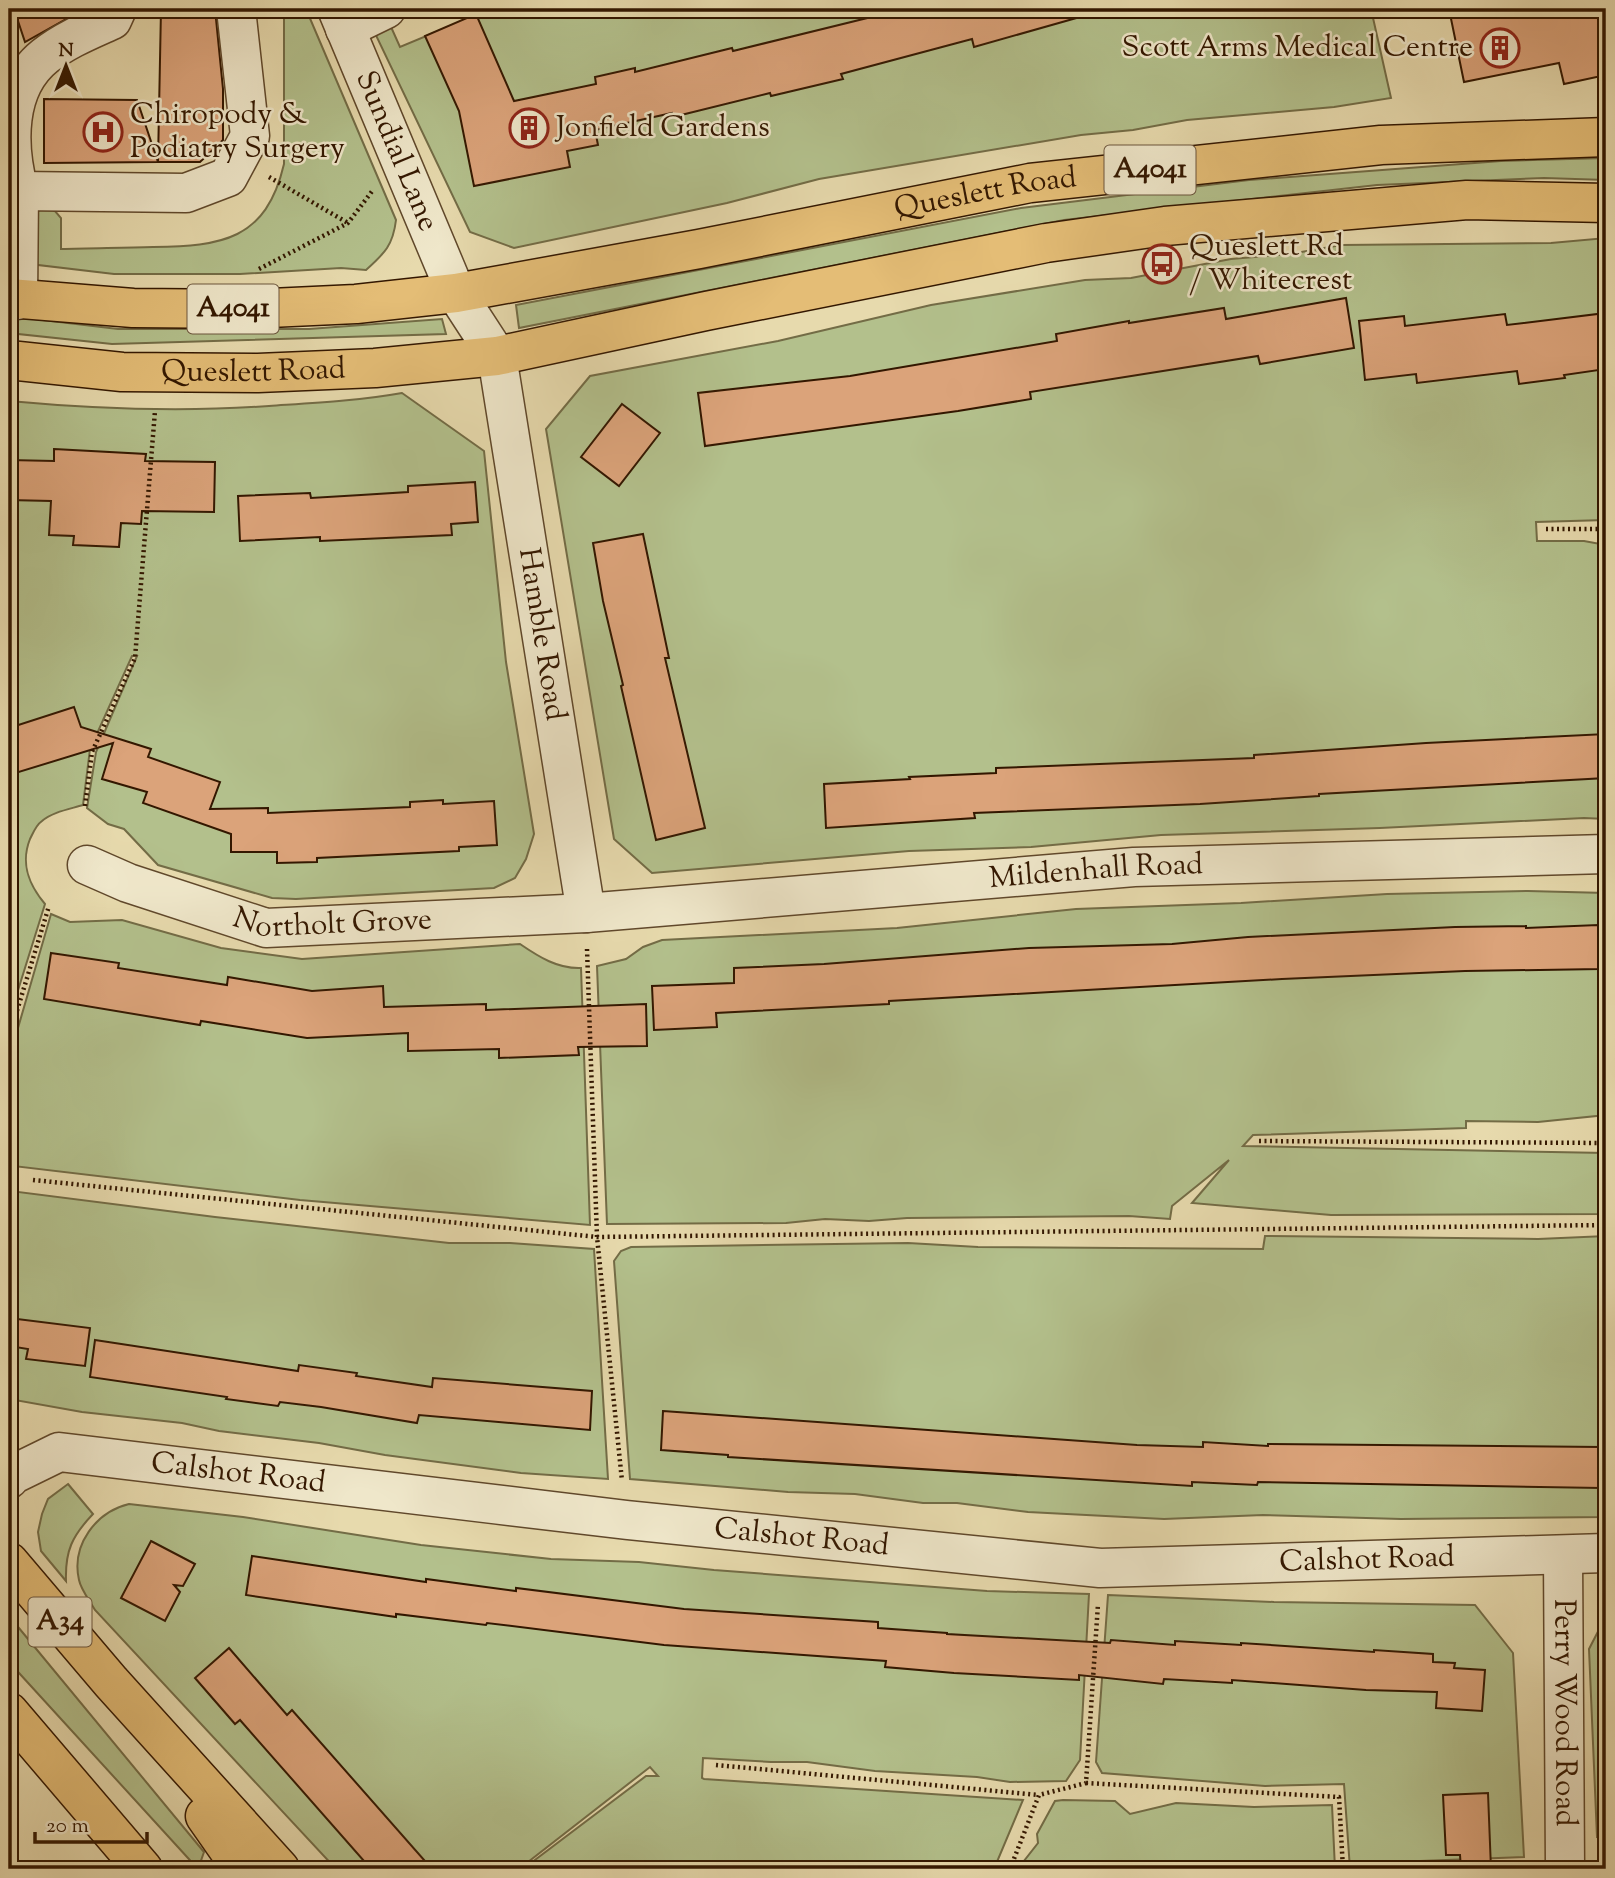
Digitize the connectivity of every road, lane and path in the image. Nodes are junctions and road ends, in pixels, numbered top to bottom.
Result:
1 (117, 9) edge
2 (236, 9) edge
3 (386, 9) edge
4 (341, 19) edge
5 (1606, 137) edge
6 (398, 156) junction
7 (238, 159) junction
8 (19, 191) junction
9 (1606, 203) edge
10 (348, 223) junction
11 (456, 293) junction
12 (14, 299) edge
13 (255, 308) junction
14 (497, 356) junction
15 (9, 360) edge
16 (156, 407) dead end
17 (1546, 528) dead end
18 (1606, 529) edge
19 (85, 806) dead end
20 (1606, 854) edge
21 (87, 865) dead end
22 (49, 906) dead end
23 (586, 913) junction
24 (9, 1037) edge
25 (1259, 1141) dead end
26 (1606, 1143) edge
27 (33, 1180) dead end
28 (1606, 1225) edge
29 (597, 1237) junction
30 (9, 1479) edge
31 (626, 1520) junction
32 (1606, 1553) edge
33 (1563, 1555) junction
34 (9, 1562) edge
35 (1100, 1568) junction
36 (111, 1682) junction
37 (9, 1712) edge
38 (716, 1765) dead end
39 (1086, 1783) junction
40 (1039, 1795) junction
41 (142, 1869) edge
42 (242, 1869) edge
43 (280, 1869) edge
44 (1010, 1869) edge
45 (1343, 1869) edge
46 (1565, 1869) edge

1 - 8 street
2 - 7 street
3 - 4 street
4 - 6 street, Sundial Lane
5 - 11 highway, Queslett Road / A4041
6 - 10 path
6 - 11 street, Sundial Lane
7 - 8 street
7 - 10 path
8 - 12 street
9 - 14 highway, Queslett Road / A4041
10 - 13 path
11 - 13 highway, Queslett Road / A4041
11 - 14 street
12 - 13 highway, Queslett Road / A4041
14 - 15 highway, Queslett Road / A4041
14 - 23 street, Hamble Road
16 - 19 path
17 - 18 path
20 - 23 street, Mildenhall Road
21 - 23 street, Northolt Grove
22 - 24 path
23 - 29 path
25 - 26 path
27 - 29 path
28 - 29 path
29 - 31 path
30 - 31 street, Calshot Road
31 - 35 street, Calshot Road
32 - 33 street, Calshot Road
33 - 35 street, Calshot Road
33 - 46 street, Perry Wood Road
34 - 36 highway, A34
35 - 39 path
36 - 42 highway
36 - 43 highway, A34
37 - 41 highway
38 - 40 path
39 - 40 path
39 - 45 path
40 - 44 path

